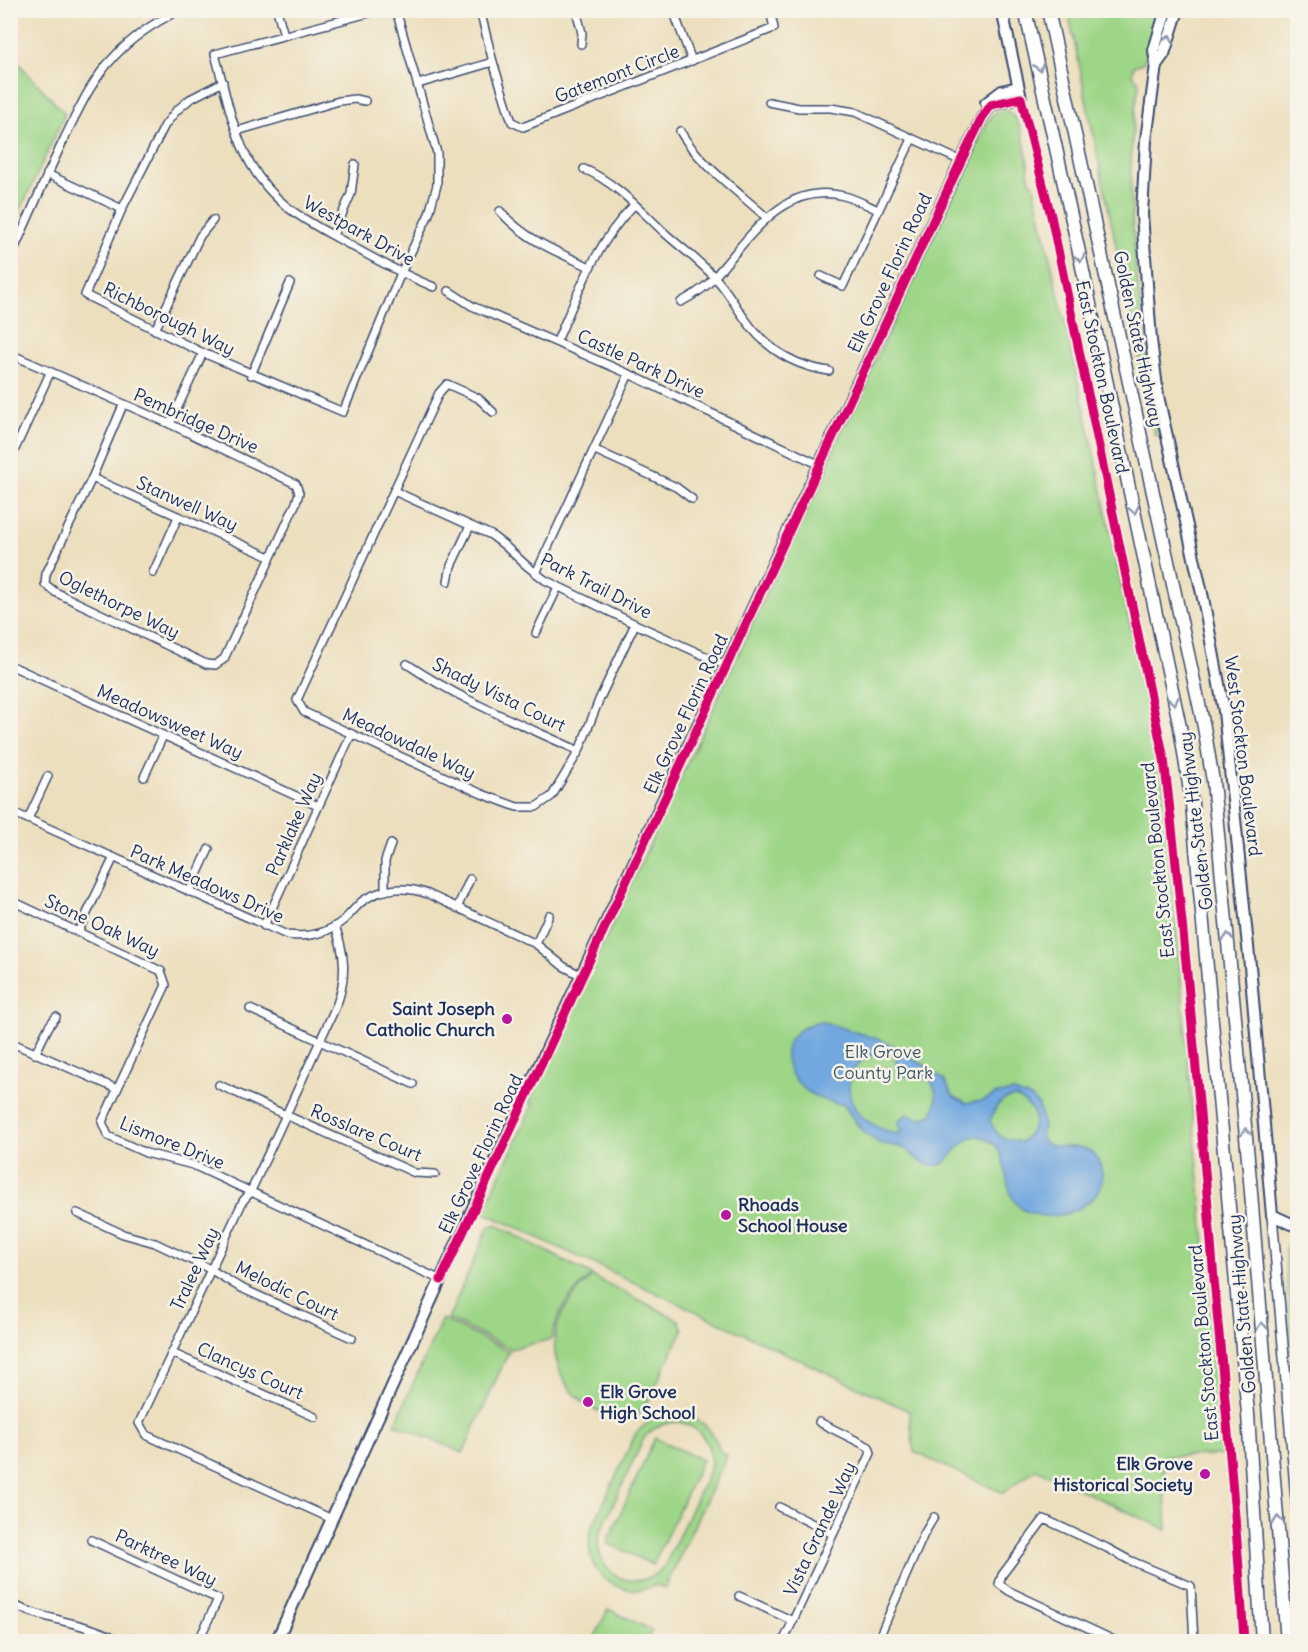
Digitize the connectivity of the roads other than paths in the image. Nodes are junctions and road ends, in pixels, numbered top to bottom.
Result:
1 (180, 10) edge
2 (278, 10) edge
3 (380, 10) edge
4 (396, 10) edge
5 (480, 10) edge
6 (576, 10) edge
7 (672, 10) edge
8 (770, 10) edge
9 (1002, 10) edge
10 (1025, 10) edge
11 (1048, 10) edge
12 (1174, 11) edge
13 (284, 35) junction
14 (581, 44) dead end
15 (692, 61) junction
16 (493, 62) junction
17 (223, 82) junction
18 (418, 84) junction
19 (1020, 92) junction
20 (365, 101) dead end
21 (769, 102) dead end
22 (237, 131) junction
23 (680, 131) dead end
24 (912, 139) junction
25 (961, 161) junction
26 (355, 164) dead end
27 (584, 169) dead end
28 (47, 174) junction
29 (634, 205) junction
30 (122, 209) junction
31 (878, 210) junction
32 (500, 211) dead end
33 (767, 218) junction
34 (213, 220) dead end
35 (333, 236) junction
36 (10, 260) edge
37 (590, 267) junction
38 (401, 273) junction
39 (821, 276) dead end
40 (714, 277) junction
41 (290, 283) dead end
42 (434, 287) dead end
43 (449, 291) dead end
44 (681, 302) dead end
45 (155, 330) junction
46 (557, 341) junction
47 (203, 353) junction
48 (10, 354) edge
49 (829, 371) dead end
50 (50, 373) junction
51 (629, 374) junction
52 (251, 375) junction
53 (123, 405) junction
54 (493, 412) dead end
55 (170, 424) junction
56 (595, 450) junction
57 (10, 460) edge
58 (820, 465) junction
59 (92, 478) junction
60 (394, 491) junction
61 (692, 499) dead end
62 (178, 517) junction
63 (470, 526) junction
64 (270, 557) junction
65 (153, 573) dead end
66 (536, 573) junction
67 (448, 581) dead end
68 (558, 587) junction
69 (635, 624) junction
70 (536, 633) dead end
71 (407, 664) dead end
72 (727, 666) junction
73 (10, 669) edge
74 (351, 735) junction
75 (163, 736) junction
76 (579, 752) junction
77 (48, 776) dead end
78 (144, 777) dead end
79 (318, 806) junction
80 (10, 812) edge
81 (28, 819) junction
82 (391, 844) dead end
83 (209, 849) dead end
84 (113, 859) junction
85 (470, 879) dead end
86 (385, 891) junction
87 (189, 892) junction
88 (10, 900) edge
89 (457, 908) junction
90 (549, 915) dead end
91 (264, 926) junction
92 (334, 926) junction
93 (78, 932) junction
94 (536, 944) junction
95 (582, 976) junction
96 (250, 1009) dead end
97 (56, 1017) dead end
98 (320, 1041) junction
99 (10, 1042) edge
100 (35, 1054) junction
101 (413, 1084) dead end
102 (219, 1085) dead end
103 (117, 1089) junction
104 (286, 1116) junction
105 (435, 1174) dead end
106 (250, 1192) junction
107 (77, 1213) dead end
108 (1272, 1215) junction
109 (1298, 1227) edge
110 (210, 1269) junction
111 (441, 1280) junction
112 (352, 1338) dead end
113 (172, 1353) junction
114 (315, 1417) dead end
115 (819, 1422) dead end
116 (779, 1507) dead end
117 (934, 1517) dead end
118 (332, 1520) junction
119 (1298, 1523) edge
120 (833, 1534) junction
121 (91, 1540) dead end
122 (739, 1596) dead end
123 (10, 1603) edge
124 (793, 1621) junction
125 (122, 1641) edge
126 (198, 1641) edge
127 (276, 1641) edge
128 (783, 1641) edge
129 (877, 1641) edge
130 (1118, 1641) edge
131 (1194, 1641) edge
132 (1244, 1641) edge
133 (1262, 1641) edge
134 (1287, 1641) edge

1 - 28 street
2 - 13 street
3 - 13 street
4 - 18 street
5 - 16 street
6 - 14 street
7 - 15 street
8 - 15 street, Gatemont Circle
9 - 19 main road, East Stockton Boulevard
10 -> 133 highway, Golden State Highway
134 -> 11 highway, Golden State Highway
12 - 108 main road, West Stockton Boulevard
13 - 17 street, Westpark Drive
15 - 16 street, Gatemont Circle
16 - 18 street
17 - 22 street, Westpark Drive
17 - 30 street, Richborough Way
18 - 38 street
19 - 25 main road, Elk Grove Florin Road
19 - 132 street, East Stockton Boulevard
20 - 22 street
21 - 24 street
22 - 35 street, Westpark Drive
23 - 33 street
24 - 25 street
24 - 31 street
25 - 58 main road, Elk Grove Florin Road
26 - 35 street
27 - 29 street
28 - 30 street
28 - 36 street
29 - 37 street
29 - 40 street
30 - 45 street, Richborough Way
31 - 33 street
31 - 39 street
32 - 37 street
33 - 40 street
34 - 45 street
35 - 38 street, Westpark Drive
37 - 46 street
38 - 42 street, Westpark Drive
38 - 52 street, Richborough Way
40 - 44 street
40 - 49 street
41 - 52 street
43 - 46 street, Castle Park Drive
45 - 47 street, Richborough Way
46 - 51 street, Castle Park Drive
47 - 52 street, Richborough Way
47 - 55 street
48 - 50 street, Pembridge Drive
50 - 53 street, Pembridge Drive
50 - 57 street
51 - 56 street
51 - 58 street, Castle Park Drive
53 - 55 street, Pembridge Drive
53 - 59 street, Oglethorpe Way
54 - 60 street
55 - 64 street, Pembridge Drive
56 - 61 street
56 - 66 street
58 - 72 main road, Elk Grove Florin Road
59 - 62 street, Stanwell Way
59 - 64 street, Oglethorpe Way
60 - 63 street, Park Trail Drive
60 - 74 street, Meadowdale Way
62 - 64 street, Stanwell Way
62 - 65 street
63 - 66 street, Park Trail Drive
63 - 67 street
66 - 68 street, Park Trail Drive
68 - 69 street, Park Trail Drive
68 - 70 street
69 - 72 street, Park Trail Drive
69 - 76 street, Meadowdale Way
71 - 76 street, Shady Vista Court
72 - 95 main road, Elk Grove Florin Road
73 - 75 street, Meadowsweet Way
74 - 76 street, Meadowdale Way
74 - 79 street, Parklake Way
75 - 78 street
75 - 79 street, Meadowsweet Way
77 - 81 street
79 - 91 street, Parklake Way
80 - 81 street, Park Meadows Drive
81 - 84 street, Park Meadows Drive
82 - 86 street
83 - 87 street
84 - 87 street, Park Meadows Drive
84 - 93 street
85 - 89 street
86 - 89 street, Park Meadows Drive
86 - 92 street, Park Meadows Drive
87 - 91 street, Park Meadows Drive
88 - 93 street, Stone Oak Way
89 - 94 street, Park Meadows Drive
90 - 94 street
91 - 92 street, Park Meadows Drive
92 - 98 street, Tralee Way
93 - 103 street, Stone Oak Way
94 - 95 street, Park Meadows Drive
95 - 111 main road, Elk Grove Florin Road
96 - 98 street
97 - 100 street
98 - 101 street
98 - 104 street, Tralee Way
99 - 100 street, Lismore Drive
100 - 103 street, Lismore Drive
102 - 104 street, Rosslare Court
103 - 106 street, Lismore Drive
104 - 105 street, Rosslare Court
104 - 106 street, Tralee Way
106 - 110 street, Tralee Way
106 - 111 street, Lismore Drive
107 - 110 street, Melodic Court
108 - 109 main road
108 - 119 street, West Stockton Boulevard
110 - 112 street, Melodic Court
110 - 113 street, Tralee Way
111 - 118 main road, Elk Grove Florin Road
113 - 114 street, Clancys Court
113 - 118 street, Tralee Way
115 - 120 street, Vista Grande Way
116 - 120 street
117 - 129 street
118 - 127 main road, Elk Grove Florin Road
120 - 124 street, Vista Grande Way
121 - 126 street, Parktree Way
122 - 124 street
123 - 125 street
124 - 128 street, Vista Grande Way
130 - 131 street

